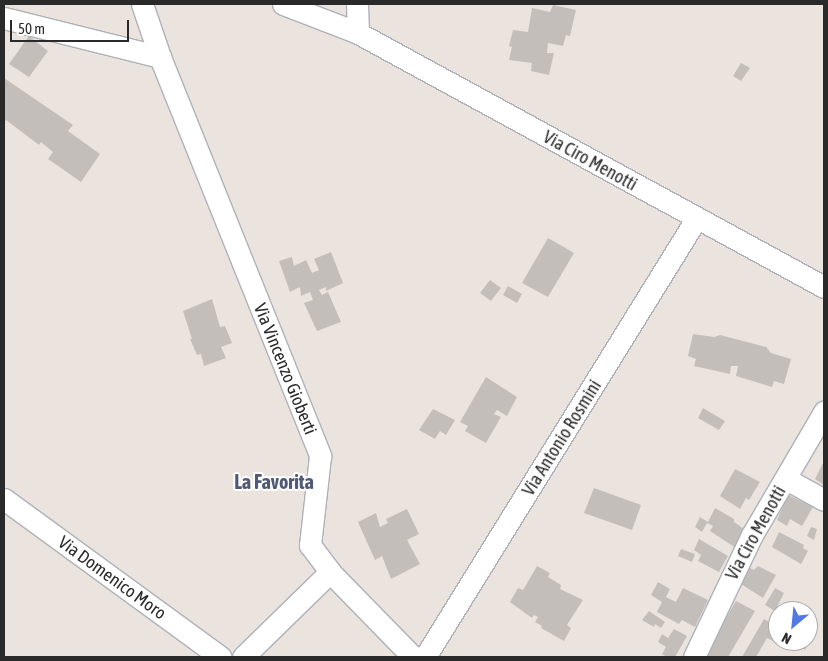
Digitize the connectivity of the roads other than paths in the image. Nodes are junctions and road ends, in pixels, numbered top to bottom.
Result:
1 (142, 4) edge
2 (283, 4) edge
3 (357, 4) edge
4 (4, 18) edge
5 (358, 33) junction
6 (160, 57) junction
7 (696, 218) junction
8 (824, 287) edge
9 (824, 412) edge
10 (786, 479) junction
11 (4, 499) edge
12 (824, 500) edge
13 (330, 572) junction
14 (221, 657) edge
15 (243, 657) edge
16 (413, 657) edge
17 (426, 657) edge
18 (694, 657) edge

1 - 6 street, Via Vincenzo Gioberti
2 - 5 street, Via Ciro Menotti
3 - 5 street
4 - 6 street
5 - 7 street, Via Ciro Menotti
6 - 13 street, Via Vincenzo Gioberti
7 - 8 street, Via Ciro Menotti
7 - 17 street, Via Antonio Rosmini
9 - 10 street, Via Ciro Menotti
10 - 12 street
10 - 18 street, Via Ciro Menotti
11 - 14 street, Via Domenico Moro
13 - 15 street
13 - 16 street, Via Vincenzo Gioberti

